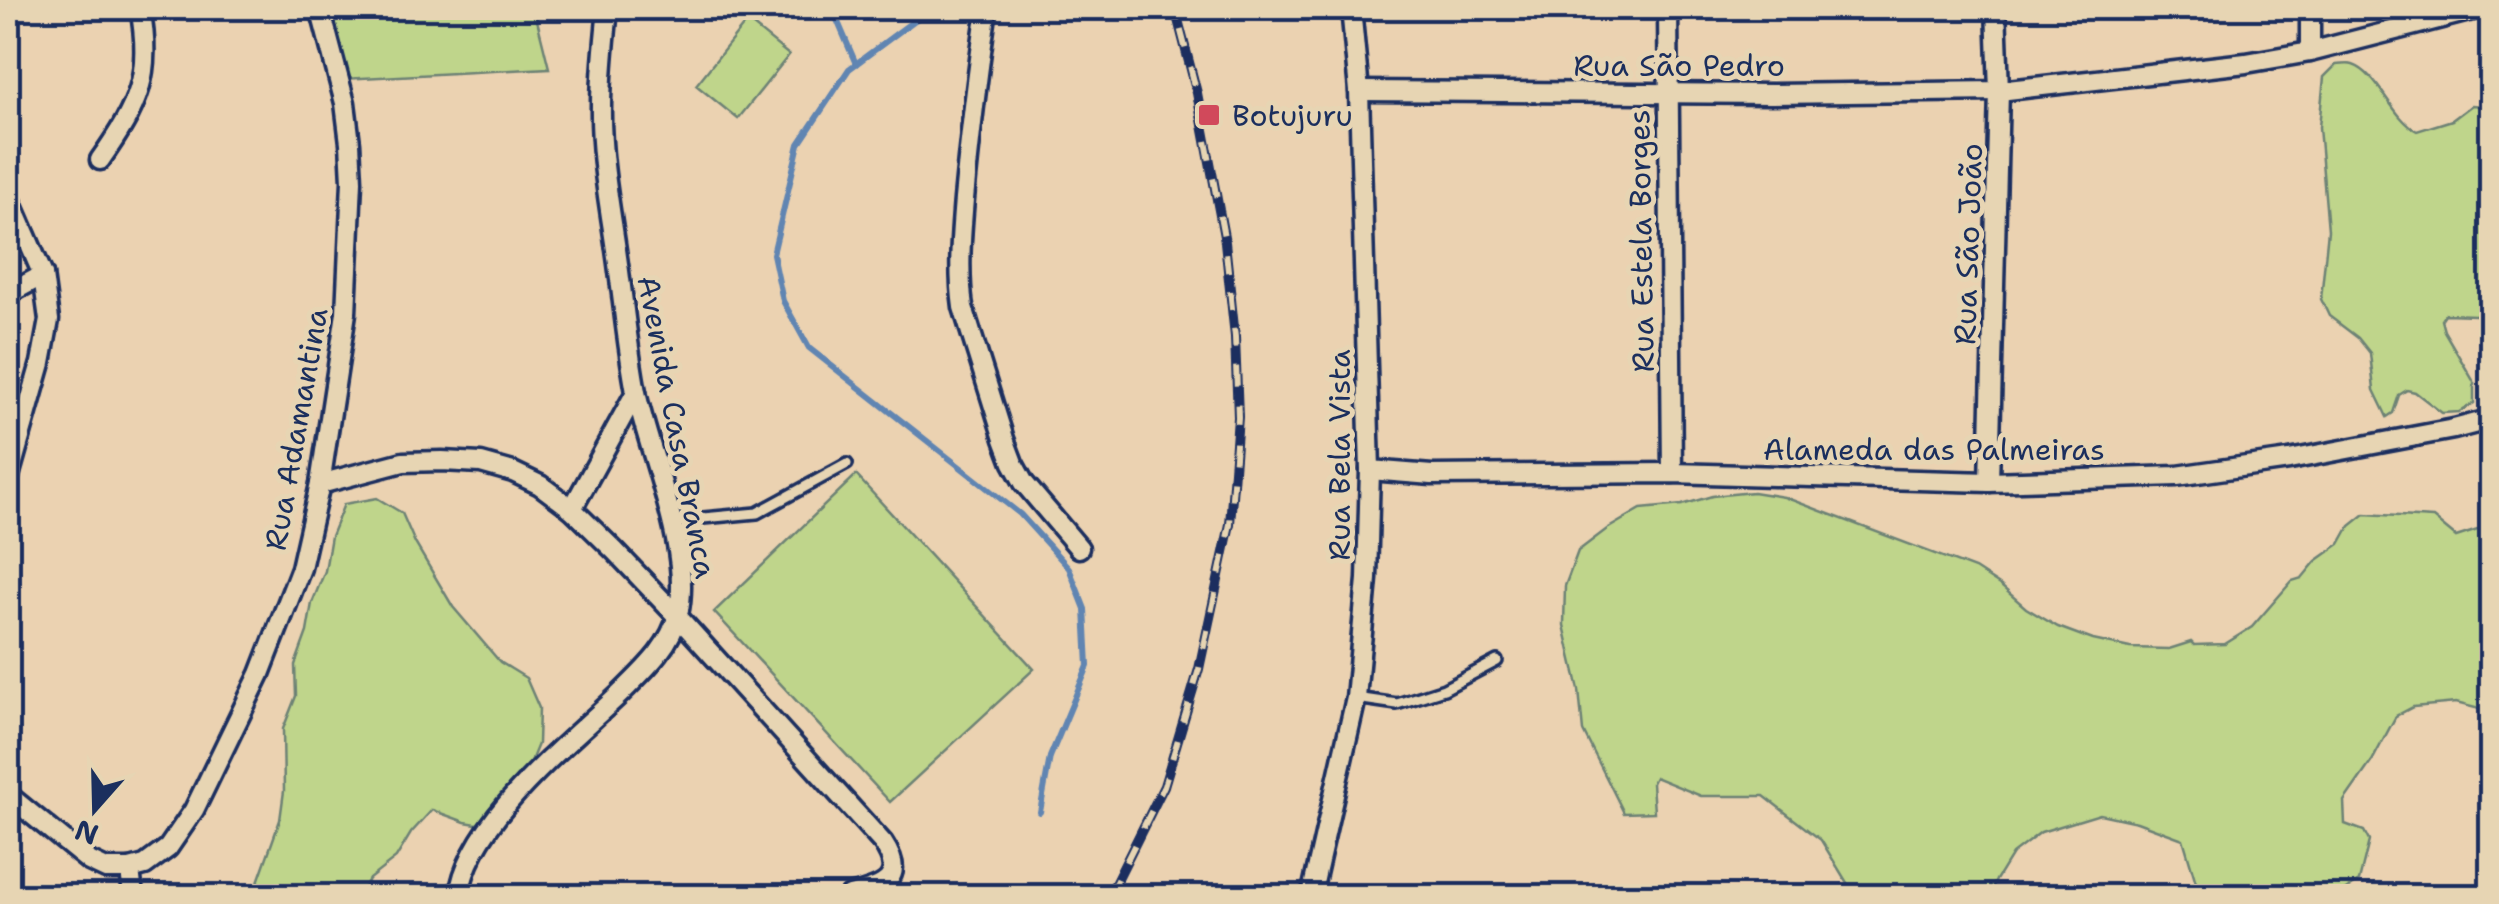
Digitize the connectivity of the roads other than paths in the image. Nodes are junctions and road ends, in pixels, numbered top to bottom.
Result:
1 (140, 8) edge
2 (320, 8) edge
3 (608, 8) edge
4 (987, 8) edge
5 (1351, 8) edge
6 (1668, 8) edge
7 (1996, 8) edge
8 (2310, 8) edge
9 (2482, 8) edge
10 (2310, 52) junction
11 (1359, 92) junction
12 (1667, 92) junction
13 (1999, 92) junction
14 (100, 160) dead end
15 (8, 194) edge
16 (42, 275) junction
17 (8, 294) edge
18 (636, 392) junction
19 (2492, 419) edge
20 (847, 464) dead end
21 (1370, 470) junction
22 (1672, 473) junction
23 (8, 480) edge
24 (1989, 482) junction
25 (320, 484) junction
26 (572, 508) junction
27 (671, 521) junction
28 (1079, 548) dead end
29 (678, 617) junction
30 (1497, 661) dead end
31 (1356, 698) junction
32 (8, 795) edge
33 (130, 870) junction
34 (133, 896) edge
35 (459, 896) edge
36 (850, 896) edge
37 (1311, 896) edge

1 - 14 street
2 - 25 street, Rua Adamantina
3 - 18 street, Avenida Casa Branca
4 - 28 street
5 - 11 street, Rua Bela Vista
6 - 12 street, Rua Estela Borges
7 - 13 street, Rua São João
8 - 10 street
9 - 10 street, Rua São Pedro
10 - 13 street, Rua São Pedro
11 - 12 street, Rua São Pedro
11 - 21 street, Rua Bela Vista
12 - 13 street, Rua São Pedro
12 - 22 street, Rua Estela Borges
13 - 24 street, Rua São João
15 - 16 street
16 - 17 street
16 - 23 street
18 - 26 street
18 - 27 street, Avenida Casa Branca
19 - 24 street, Alameda das Palmeiras
20 - 27 lane
21 - 22 street, Alameda das Palmeiras
21 - 31 street, Rua Bela Vista
22 - 24 street, Alameda das Palmeiras
25 - 26 street
25 - 33 street, Rua Adamantina
26 - 29 street
27 - 29 street, Avenida Casa Branca
29 - 35 street, Avenida Casa Branca
29 - 36 street
30 - 31 lane
31 - 37 street, Rua Bela Vista
32 - 33 street
33 - 34 street

